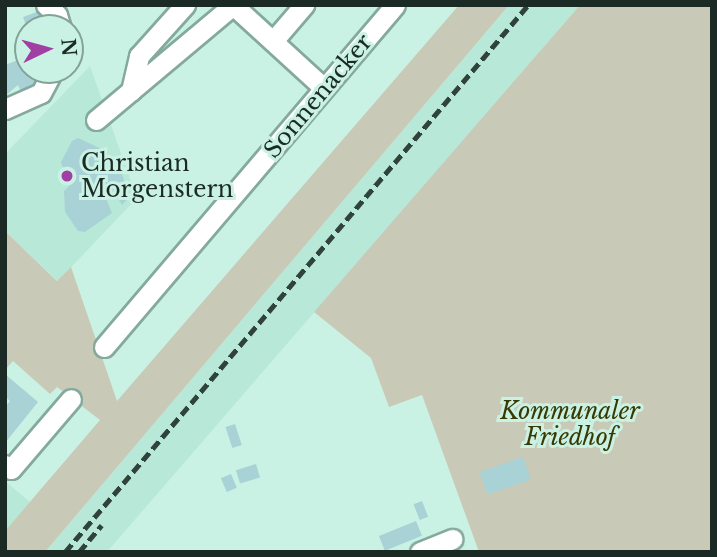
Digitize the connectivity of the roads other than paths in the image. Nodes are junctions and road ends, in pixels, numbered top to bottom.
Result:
1 (185, 5) edge
2 (233, 5) edge
3 (304, 5) edge
4 (395, 5) edge
5 (272, 41) junction
6 (46, 84) edge
7 (324, 88) junction
8 (131, 91) junction
9 (5, 109) edge
10 (96, 120) dead end
11 (104, 347) dead end
12 (71, 398) dead end
13 (5, 465) edge
14 (453, 539) dead end
15 (420, 552) edge

1 - 8 street
2 - 5 street
2 - 8 street
3 - 5 street
4 - 7 street, Sonnenacker
5 - 7 street
6 - 9 street
7 - 11 street, Sonnenacker
8 - 10 street
12 - 13 street
14 - 15 street

